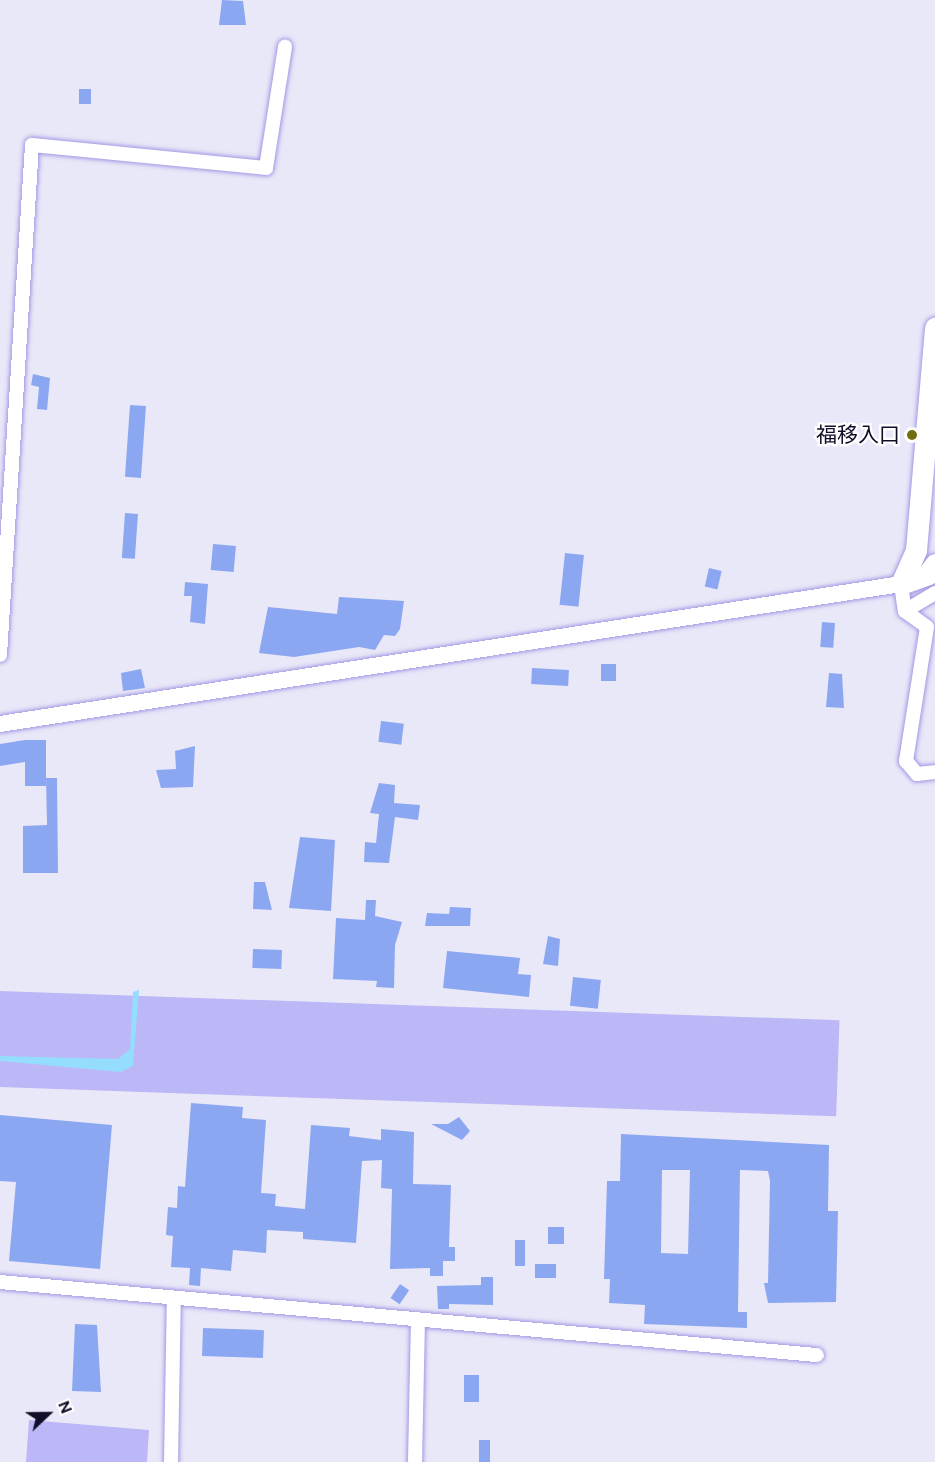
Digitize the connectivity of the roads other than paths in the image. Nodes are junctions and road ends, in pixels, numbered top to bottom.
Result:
1 (285, 46) dead end
2 (935, 328) edge
3 (935, 564) edge
4 (901, 584) junction
5 (935, 593) edge
6 (905, 611) junction
7 (0, 655) edge
8 (0, 724) edge
9 (935, 772) edge
10 (0, 1282) edge
11 (174, 1298) junction
12 (418, 1320) junction
13 (817, 1355) dead end
14 (171, 1462) edge
15 (415, 1462) edge

1 - 7 street
2 - 4 main road
3 - 4 main road
4 - 6 street
4 - 8 street
5 - 6 street
6 - 9 street
10 - 11 street
11 - 12 street
11 - 14 street
12 - 13 street
12 - 15 street

